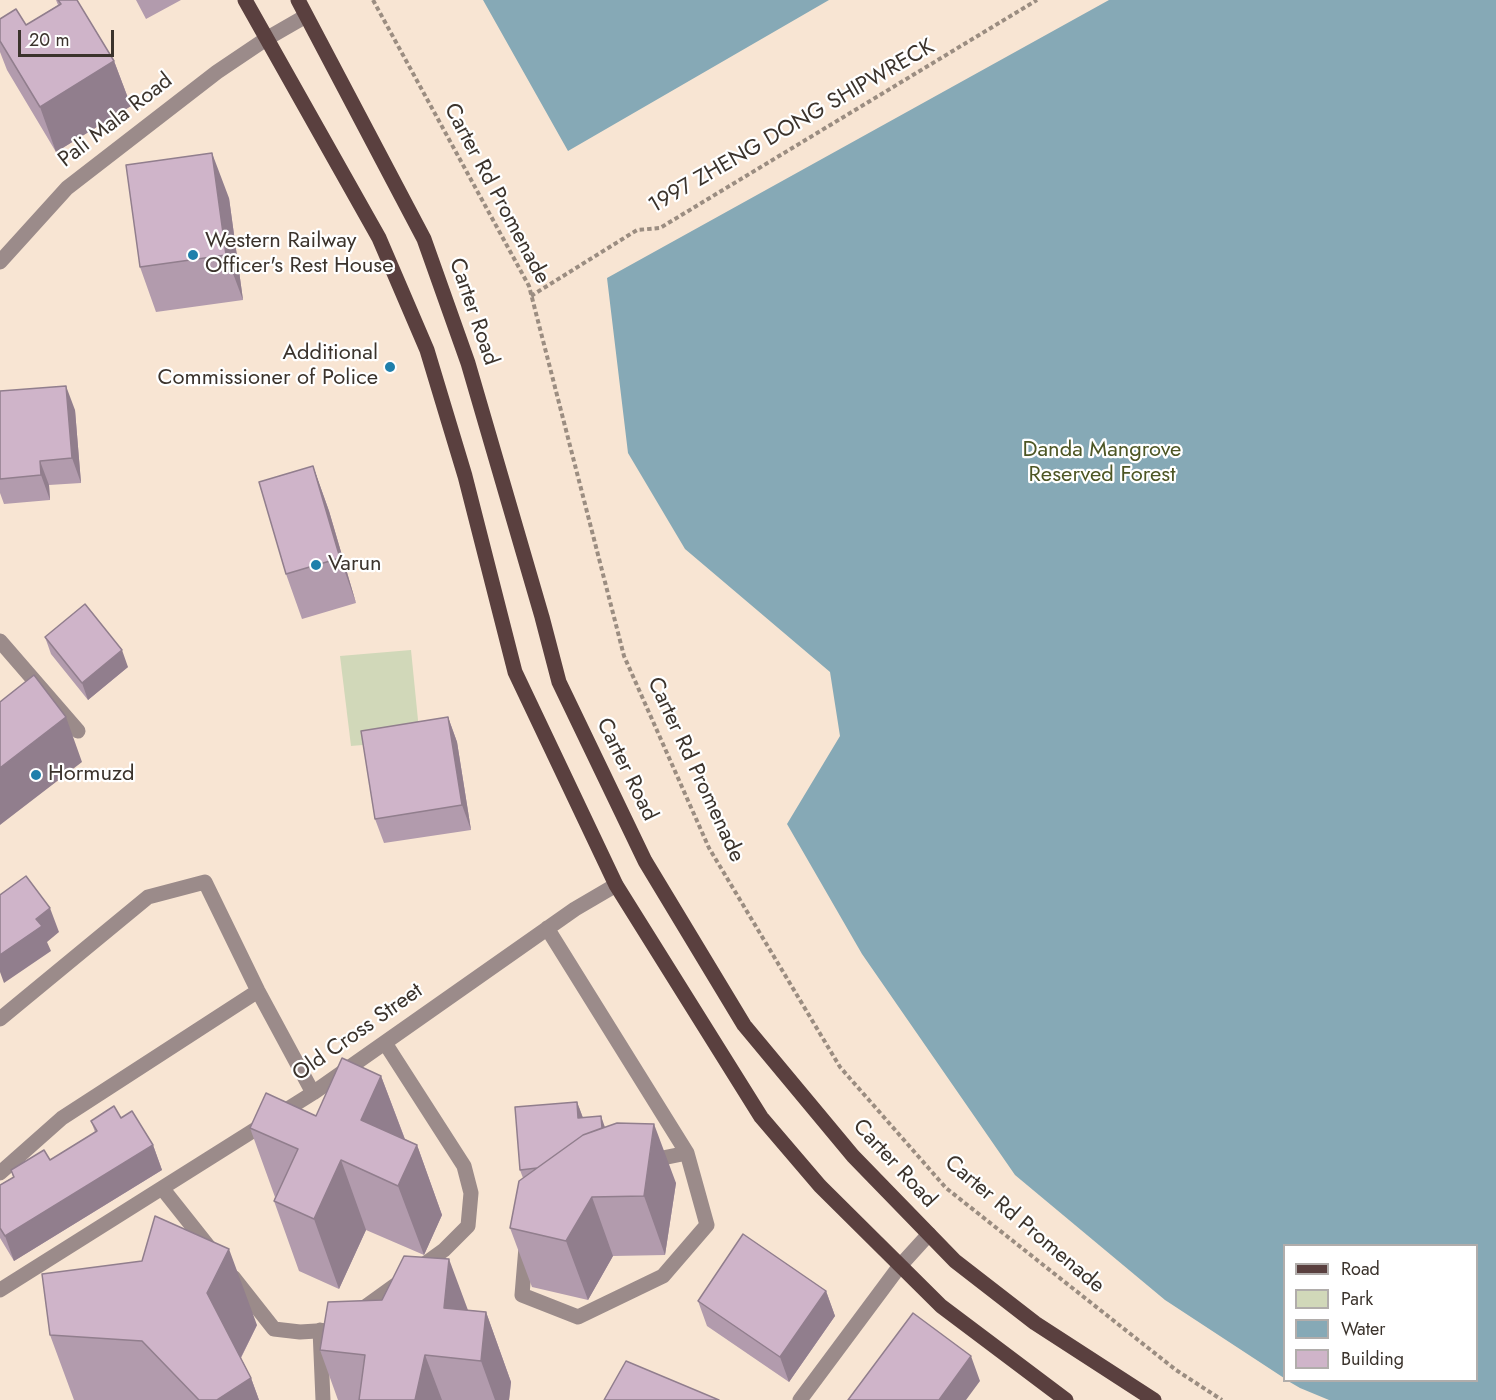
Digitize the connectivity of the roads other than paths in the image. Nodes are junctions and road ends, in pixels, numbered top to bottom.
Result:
1 (245, 0) edge
2 (298, 0) edge
3 (306, 16) junction
4 (266, 39) junction
5 (0, 262) edge
6 (0, 641) edge
7 (78, 731) dead end
8 (616, 885) junction
9 (547, 928) junction
10 (258, 991) junction
11 (0, 1019) edge
12 (385, 1043) junction
13 (313, 1093) junction
14 (687, 1153) junction
15 (630, 1165) edge
16 (0, 1173) edge
17 (162, 1188) junction
18 (536, 1231) edge
19 (929, 1234) junction
20 (899, 1267) junction
21 (0, 1290) edge
22 (320, 1330) junction
23 (323, 1400) edge
24 (800, 1400) edge
25 (1066, 1400) edge
26 (1154, 1400) edge

1 - 4 main road
2 - 3 main road, Carter Road
3 - 4 street, Pali Mala Road
3 - 19 main road, Carter Road
4 - 5 street, Pali Mala Road
4 - 8 main road
6 - 7 street
8 - 9 street, Old Cross Street
8 - 20 main road
9 - 12 street, Old Cross Street
9 - 14 street
10 - 11 street
10 - 13 street
10 - 16 street
12 - 13 street, Old Cross Street
12 - 22 street
13 - 17 street, Old Cross Street
14 - 15 street
14 - 18 street
17 - 21 street, Old Cross Street
17 - 22 street
19 - 20 street
19 - 26 main road, Carter Road
20 - 24 street
20 - 25 main road
22 - 23 street

